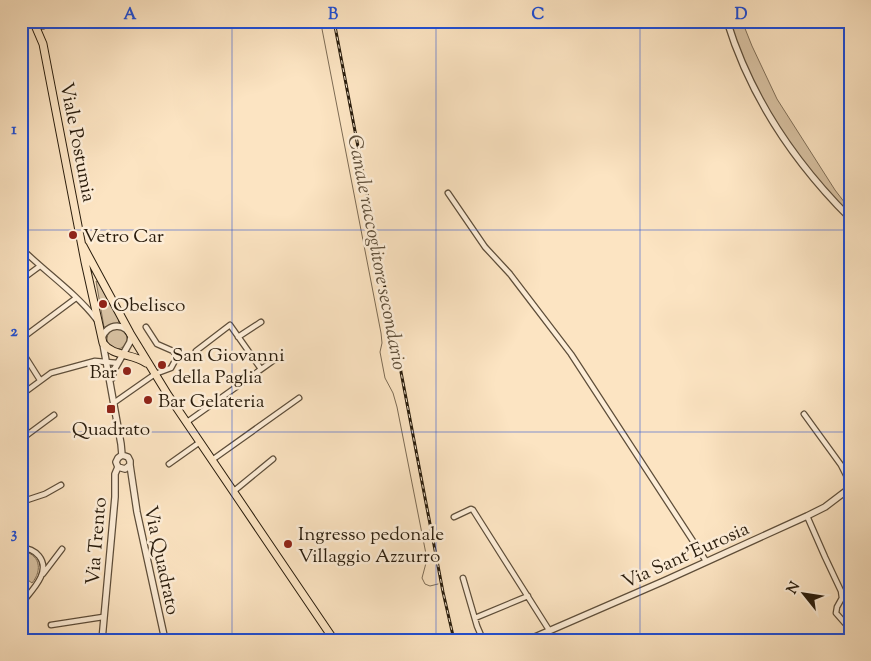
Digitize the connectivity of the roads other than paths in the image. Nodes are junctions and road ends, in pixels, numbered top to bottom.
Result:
1 (727, 21) edge
2 (32, 22) edge
3 (51, 22) edge
4 (43, 44) junction
5 (448, 193) dead end
6 (850, 218) edge
7 (83, 246) junction
8 (21, 248) edge
9 (40, 266) junction
10 (21, 280) edge
11 (76, 298) junction
12 (92, 307) junction
13 (261, 322) dead end
14 (146, 327) dead end
15 (130, 333) junction
16 (238, 337) junction
17 (21, 339) edge
18 (103, 340) junction
19 (21, 350) edge
20 (196, 351) dead end
21 (123, 354) junction
22 (137, 358) junction
23 (277, 358) dead end
24 (107, 363) junction
25 (118, 363) junction
26 (150, 367) junction
27 (261, 369) junction
28 (155, 374) junction
29 (40, 380) junction
30 (112, 388) junction
31 (21, 395) edge
32 (299, 398) dead end
33 (115, 402) junction
34 (804, 414) dead end
35 (54, 415) dead end
36 (187, 422) junction
37 (21, 428) edge
38 (200, 442) junction
39 (122, 455) junction
40 (273, 459) dead end
41 (212, 460) junction
42 (169, 464) dead end
43 (118, 467) junction
44 (127, 467) junction
45 (24, 476) dead end
46 (850, 483) edge
47 (60, 485) dead end
48 (21, 488) edge
49 (850, 488) edge
50 (234, 491) junction
51 (21, 502) edge
52 (807, 516) junction
53 (454, 517) dead end
54 (21, 548) edge
55 (62, 549) dead end
56 (706, 562) junction
57 (42, 575) junction
58 (463, 578) dead end
59 (528, 596) junction
60 (21, 604) edge
61 (103, 618) junction
62 (475, 618) junction
63 (51, 625) dead end
64 (850, 629) edge
65 (549, 630) junction
66 (850, 637) edge
67 (102, 640) edge
68 (165, 640) edge
69 (334, 640) edge
70 (484, 640) edge
71 (528, 640) edge
72 (846, 640) edge

1 - 6 street
2 - 3 main road
2 - 4 main road, Viale Postumia
3 - 4 main road, Viale Postumia
4 - 7 main road, Viale Postumia
5 - 56 street
7 - 12 main road, Viale Postumia
7 - 15 main road
8 - 9 street
9 - 10 street
9 - 11 street
11 - 12 street
11 - 17 street
12 - 18 main road, Viale Postumia
13 - 16 street
14 - 28 street
15 - 18 street
15 - 21 street
15 - 26 main road
16 - 20 street
16 - 27 street
18 - 21 main road
18 - 24 street
19 - 29 street
21 - 22 main road
21 - 25 street
22 - 25 street
22 - 26 main road
23 - 27 street
24 - 25 street
24 - 29 street
24 - 30 street
25 - 30 street
26 - 28 main road
27 - 36 street
28 - 33 street
28 - 36 main road
29 - 31 street
30 - 33 street
32 - 41 street
33 - 39 street
34 - 46 street
35 - 37 street
36 - 38 main road
38 - 41 main road
38 - 42 street
39 - 43 street
39 - 44 street, Via Quadrato
40 - 50 street
41 - 50 main road
43 - 44 street
43 - 61 street, Via Trento
44 - 68 street, Via Quadrato
45 - 48 street
47 - 51 street
49 - 52 street, Via Sant'Eurosia
50 - 69 main road
52 - 56 street, Via Sant'Eurosia
52 - 64 street
53 - 59 street
54 - 57 street
55 - 57 street
56 - 65 street, Via Sant'Eurosia
57 - 60 street
58 - 62 street
59 - 62 street
59 - 65 street
61 - 63 street
61 - 67 street, Via Trento
62 - 70 street
65 - 71 street, Via Sant'Eurosia
66 - 72 street

